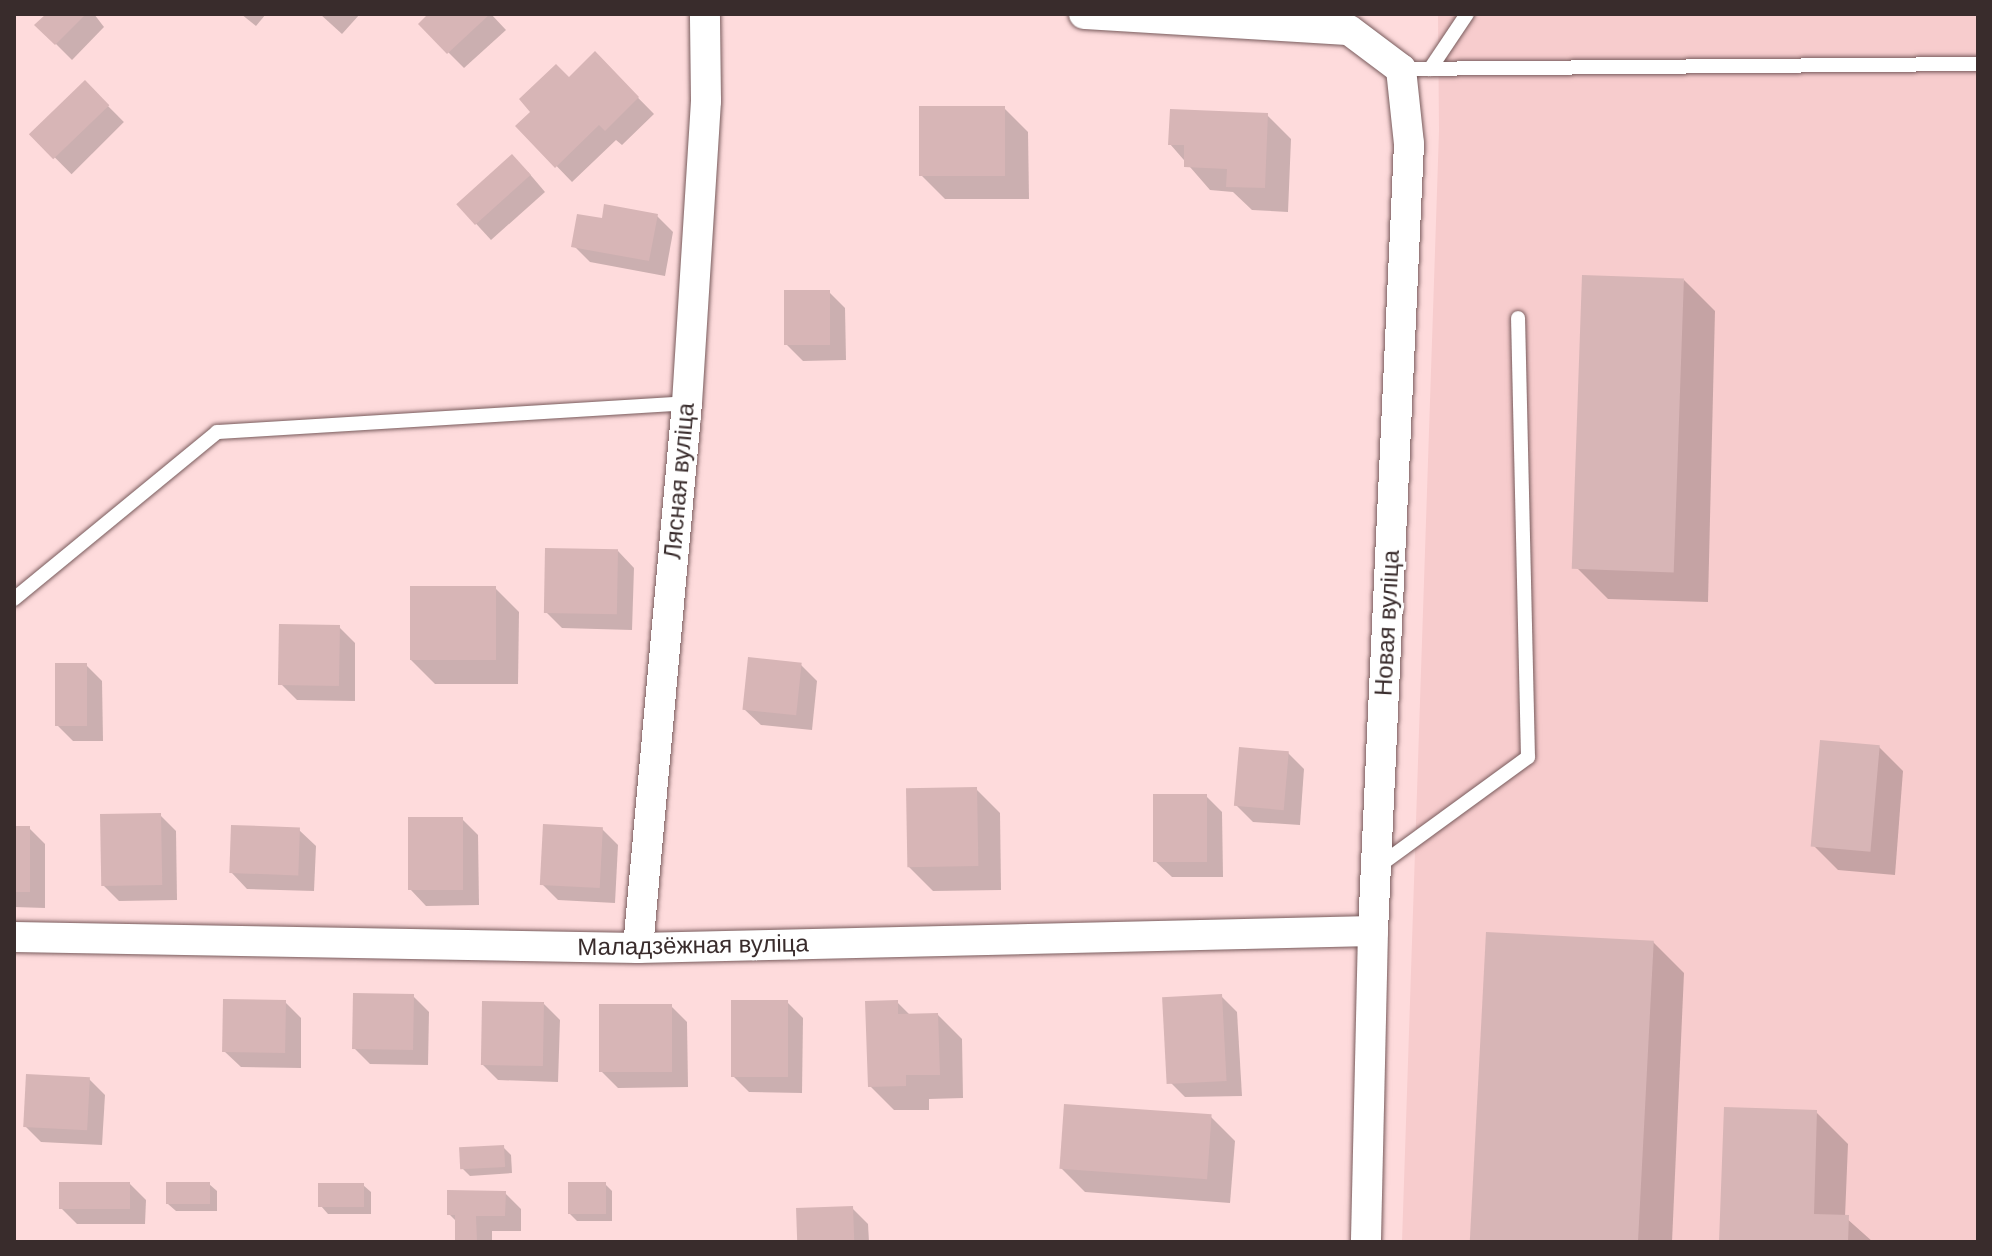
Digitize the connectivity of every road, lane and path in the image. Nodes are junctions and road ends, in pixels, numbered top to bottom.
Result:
1 (705, 14) edge
2 (1084, 14) edge
3 (1467, 14) edge
4 (1978, 64) edge
5 (1416, 69) junction
6 (1518, 318) dead end
7 (687, 403) junction
8 (14, 599) edge
9 (1376, 869) junction
10 (1373, 931) junction
11 (14, 937) edge
12 (638, 948) junction
13 (1366, 1242) edge

1 - 7 street, Лясная вуліца
2 - 5 street
3 - 5 lane
4 - 5 lane
5 - 9 street, Новая вуліца
6 - 9 lane
7 - 8 lane
7 - 12 street, Лясная вуліца
9 - 10 street, Новая вуліца
10 - 12 street, Маладзёжная вуліца
10 - 13 street, Новая вуліца
11 - 12 street, Маладзёжная вуліца

